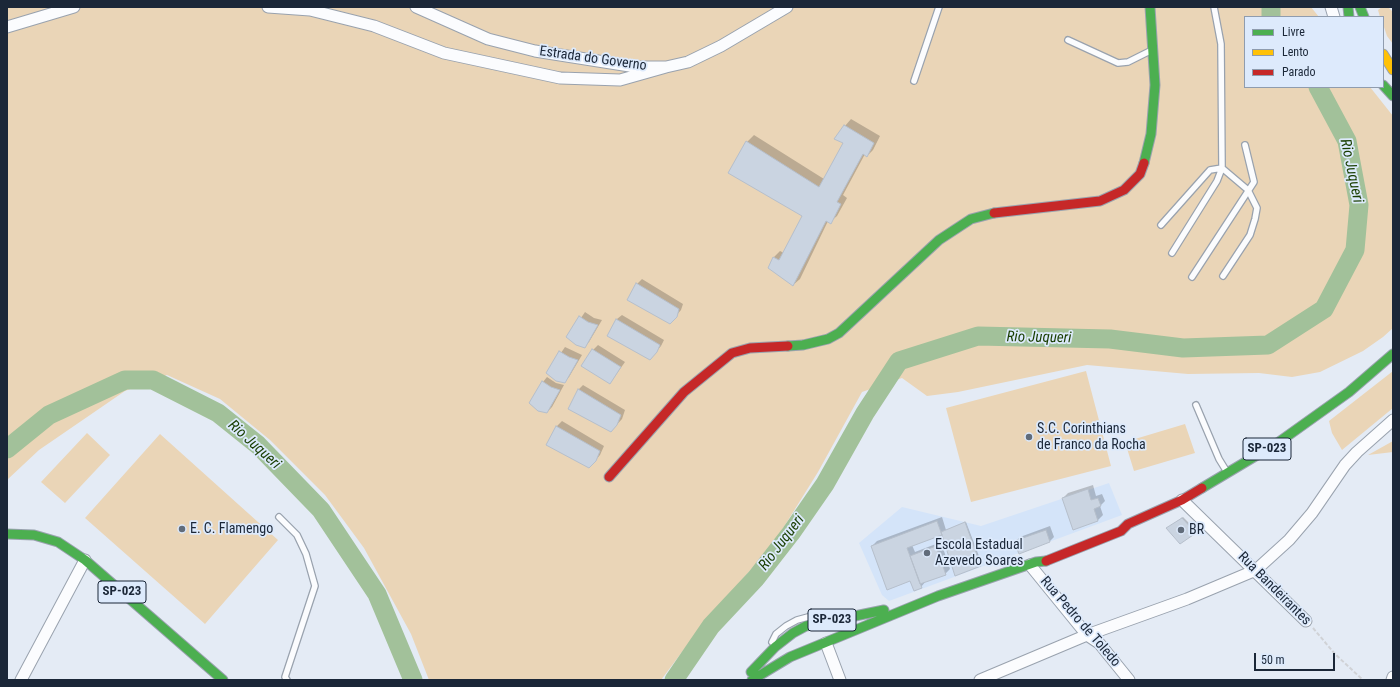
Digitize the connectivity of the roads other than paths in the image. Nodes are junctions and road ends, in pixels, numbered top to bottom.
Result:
1 (74, 7) edge
2 (268, 7) edge
3 (416, 7) edge
4 (787, 7) edge
5 (938, 7) edge
6 (1150, 7) edge
7 (1214, 7) edge
8 (7, 27) edge
9 (1068, 40) dead end
10 (1152, 50) junction
11 (1384, 56) edge
12 (666, 67) junction
13 (1393, 70) edge
14 (914, 81) dead end
15 (1384, 86) edge
16 (1393, 96) edge
17 (1245, 145) dead end
18 (1222, 168) junction
19 (1248, 190) junction
20 (1161, 225) dead end
21 (1172, 253) dead end
22 (1222, 276) dead end
23 (1192, 277) dead end
24 (1393, 354) edge
25 (1196, 405) dead end
26 (1393, 420) edge
27 (1228, 473) junction
28 (609, 477) dead end
29 (1182, 500) junction
30 (279, 517) dead end
31 (7, 534) edge
32 (85, 560) junction
33 (1033, 563) junction
34 (1256, 570) junction
35 (938, 596) junction
36 (872, 613) junction
37 (1306, 621) road end
38 (1088, 635) junction
39 (826, 643) junction
40 (21, 680) edge
41 (223, 680) edge
42 (287, 680) edge
43 (743, 680) edge
44 (752, 680) edge
45 (840, 680) edge
46 (980, 680) edge
47 (1129, 680) edge

1 - 8 street
2 - 12 street
3 - 12 street, Estrada do Governo
4 - 12 street, Estrada do Governo
5 - 14 lane
6 - 10 main road
7 - 18 lane
9 - 10 lane
10 - 28 main road
11 - 13 main road
15 - 16 main road
17 - 19 lane
18 - 19 lane
18 - 20 lane
18 - 21 lane
19 - 22 lane
19 - 23 lane
24 - 27 main road, SP-023
25 - 27 lane
26 - 34 street
27 - 29 main road, SP-023
29 - 33 main road, SP-023
29 - 34 street, Rua Bandeirantes
30 - 42 lane
31 - 32 main road, SP-023
32 - 40 street
32 - 41 main road, SP-023
33 - 35 main road, SP-023
33 - 38 street, Rua Pedro de Toledo
34 - 37 street, Rua Bandeirantes
34 - 38 street
35 - 36 main road, SP-023
35 - 39 main road, SP-023
36 - 39 main road
36 - 43 main road, SP-023
38 - 46 street
38 - 47 street, Rua Pedro de Toledo
39 - 44 main road, SP-023
39 - 45 street

